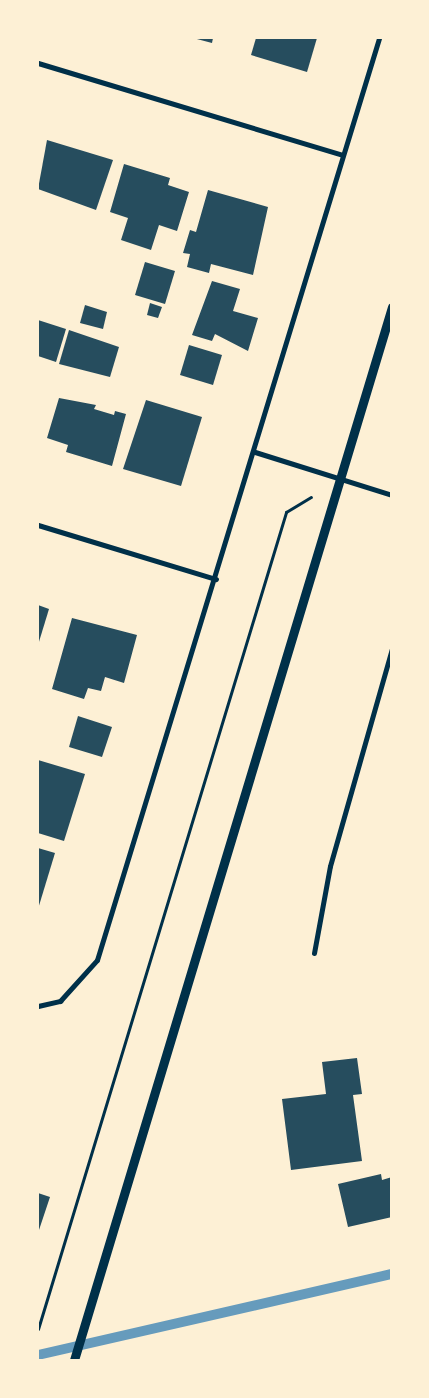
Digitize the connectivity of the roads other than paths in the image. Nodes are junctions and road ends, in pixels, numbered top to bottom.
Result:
1 (379, 38) edge
2 (38, 63) edge
3 (342, 155) junction
4 (392, 307) edge
5 (255, 452) junction
6 (339, 479) junction
7 (392, 495) edge
8 (38, 525) edge
9 (216, 579) junction
10 (392, 649) edge
11 (314, 953) dead end
12 (38, 1006) edge
13 (74, 1360) edge

1 - 3 street
2 - 3 street
3 - 5 street
4 - 6 street
5 - 6 street
5 - 9 street
6 - 7 street
6 - 13 street
8 - 9 street
9 - 12 street
10 - 11 street

